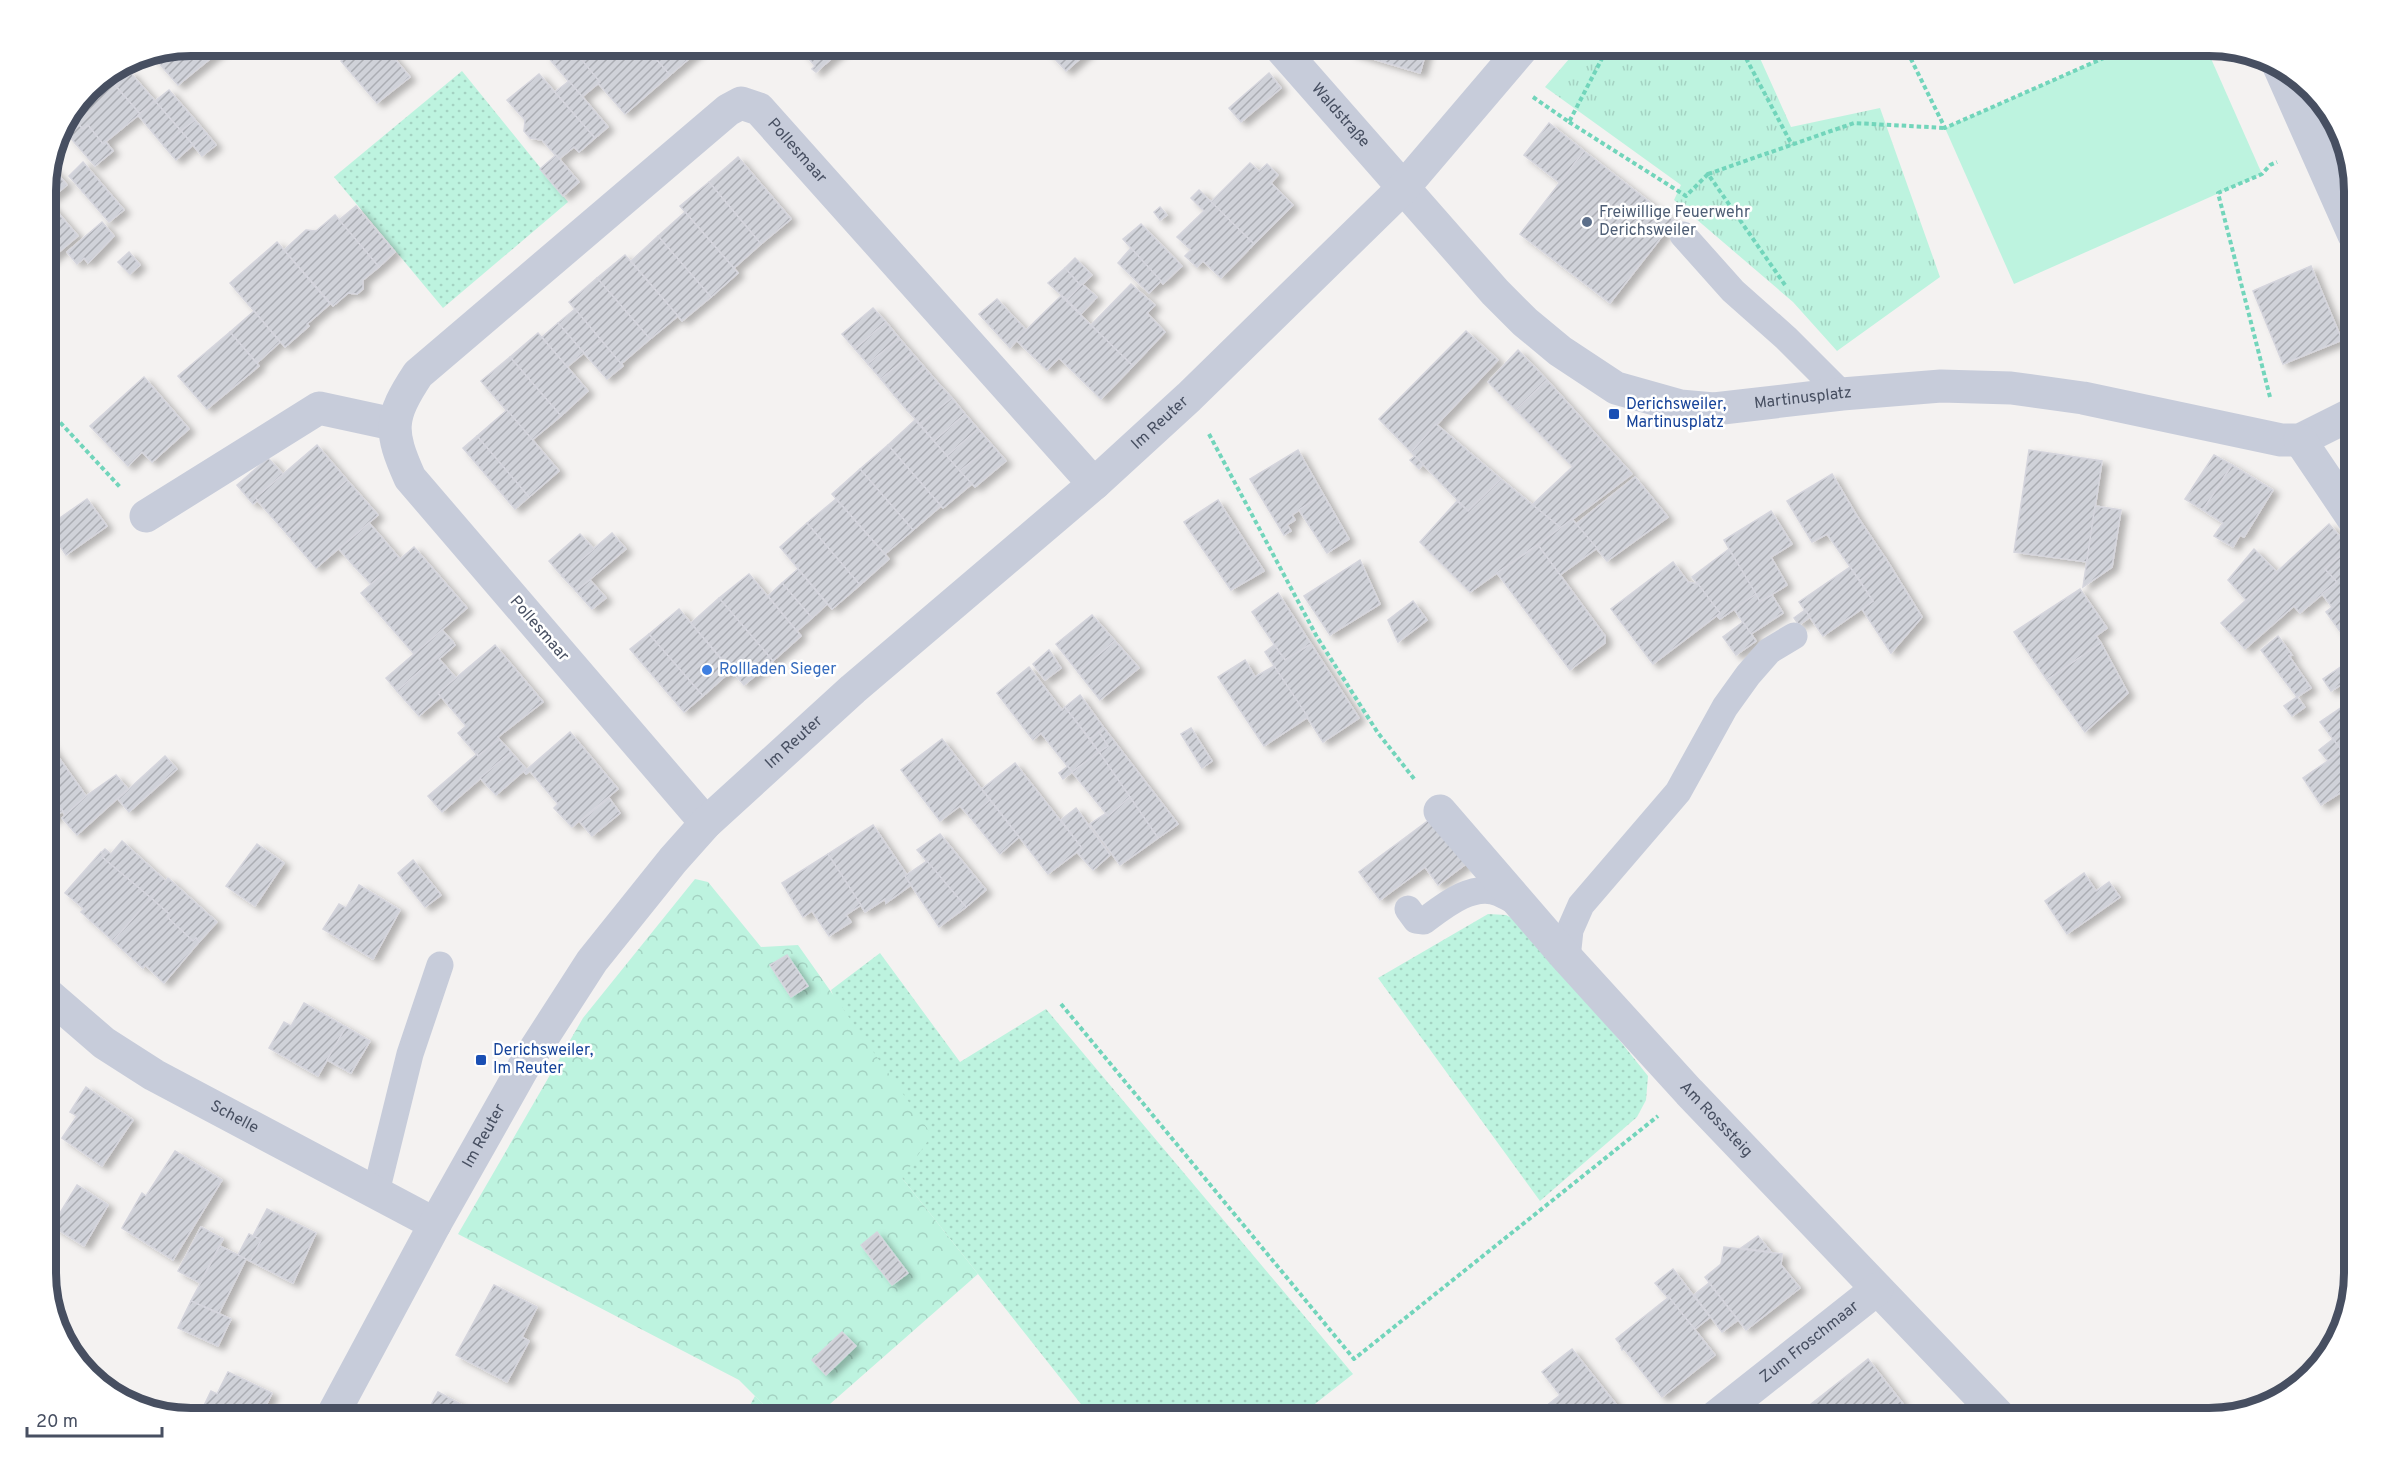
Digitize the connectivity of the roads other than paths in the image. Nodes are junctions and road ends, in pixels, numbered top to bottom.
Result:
1 (1288, 56) edge
2 (1509, 56) edge
3 (2284, 79) edge
4 (1404, 188) junction
5 (2343, 211) edge
6 (1683, 235) dead end
7 (1842, 394) junction
8 (2343, 417) edge
9 (393, 424) junction
10 (2290, 440) junction
11 (1094, 484) junction
12 (2343, 507) edge
13 (146, 516) road end
14 (1794, 636) dead end
15 (1440, 811) road end
16 (705, 823) junction
17 (1521, 904) junction
18 (1408, 909) dead end
19 (1567, 957) junction
20 (440, 965) dead end
21 (56, 1002) edge
22 (376, 1192) junction
23 (435, 1224) junction
24 (1877, 1289) junction
25 (336, 1408) edge
26 (1727, 1408) edge
27 (1991, 1408) edge

1 - 4 street, Waldstraße
2 - 4 street
3 - 5 street
4 - 7 street, Martinusplatz
4 - 11 street, Im Reuter
6 - 7 lane
7 - 10 street, Martinusplatz
8 - 10 street
9 - 11 street, Pollesmaar
9 - 13 street
9 - 16 street, Pollesmaar
10 - 12 street
11 - 16 street, Im Reuter
14 - 19 lane
15 - 17 street, Am Rosssteig
16 - 23 street, Im Reuter
17 - 18 lane
17 - 19 street, Am Rosssteig
19 - 24 street, Am Rosssteig
20 - 22 lane
21 - 22 street, Schelle
22 - 23 street, Schelle
23 - 25 street, Im Reuter
24 - 26 street, Zum Froschmaar
24 - 27 street, Am Rosssteig

